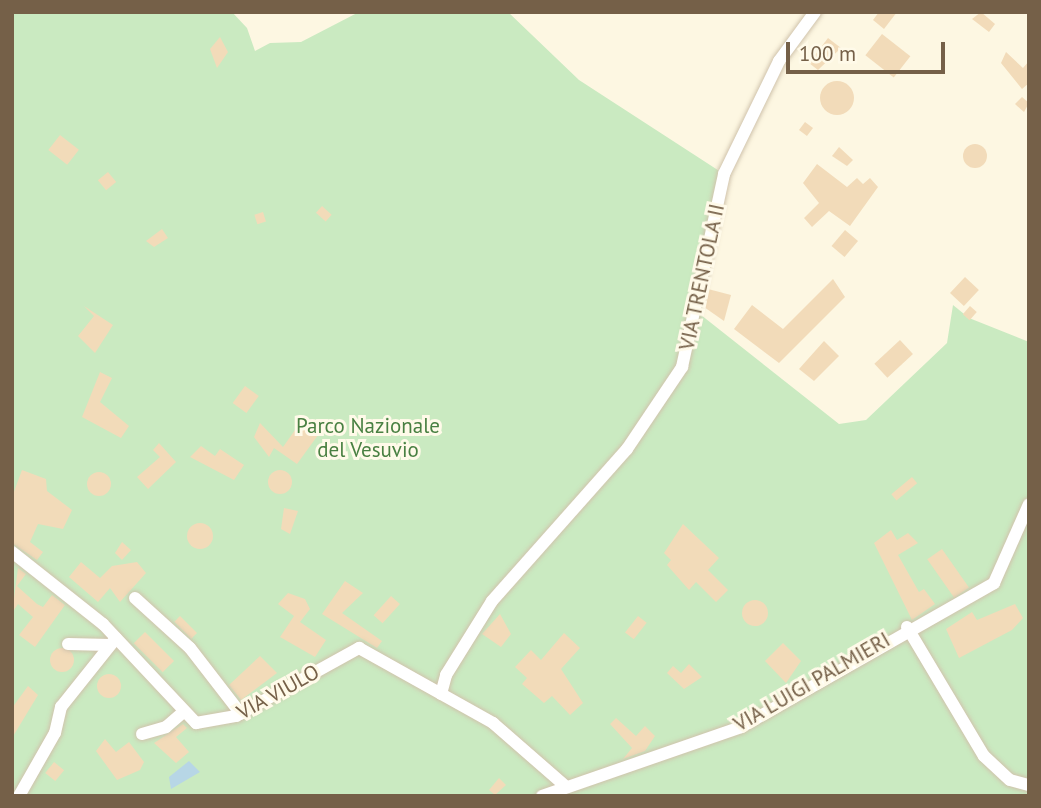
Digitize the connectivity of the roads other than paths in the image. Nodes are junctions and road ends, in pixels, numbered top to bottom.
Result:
1 (815, 12) edge
2 (1029, 504) edge
3 (12, 552) edge
4 (135, 598) dead end
5 (907, 627) junction
6 (113, 641) junction
7 (68, 644) dead end
8 (441, 694) junction
9 (183, 712) junction
10 (241, 714) junction
11 (142, 734) dead end
12 (564, 785) junction
13 (1029, 785) edge
14 (19, 796) edge
15 (542, 796) edge

1 - 8 street, VIA TRENTOLA II
2 - 5 street, VIA LUIGI PALMIERI
3 - 6 street
4 - 10 street
5 - 12 street, VIA LUIGI PALMIERI
5 - 13 street
6 - 7 street
6 - 9 street
6 - 14 street
8 - 10 street, VIA VIULO
8 - 12 street, VIA VIULO
9 - 10 street, VIA VIULO
9 - 11 street
12 - 15 street, VIA LUIGI PALMIERI

